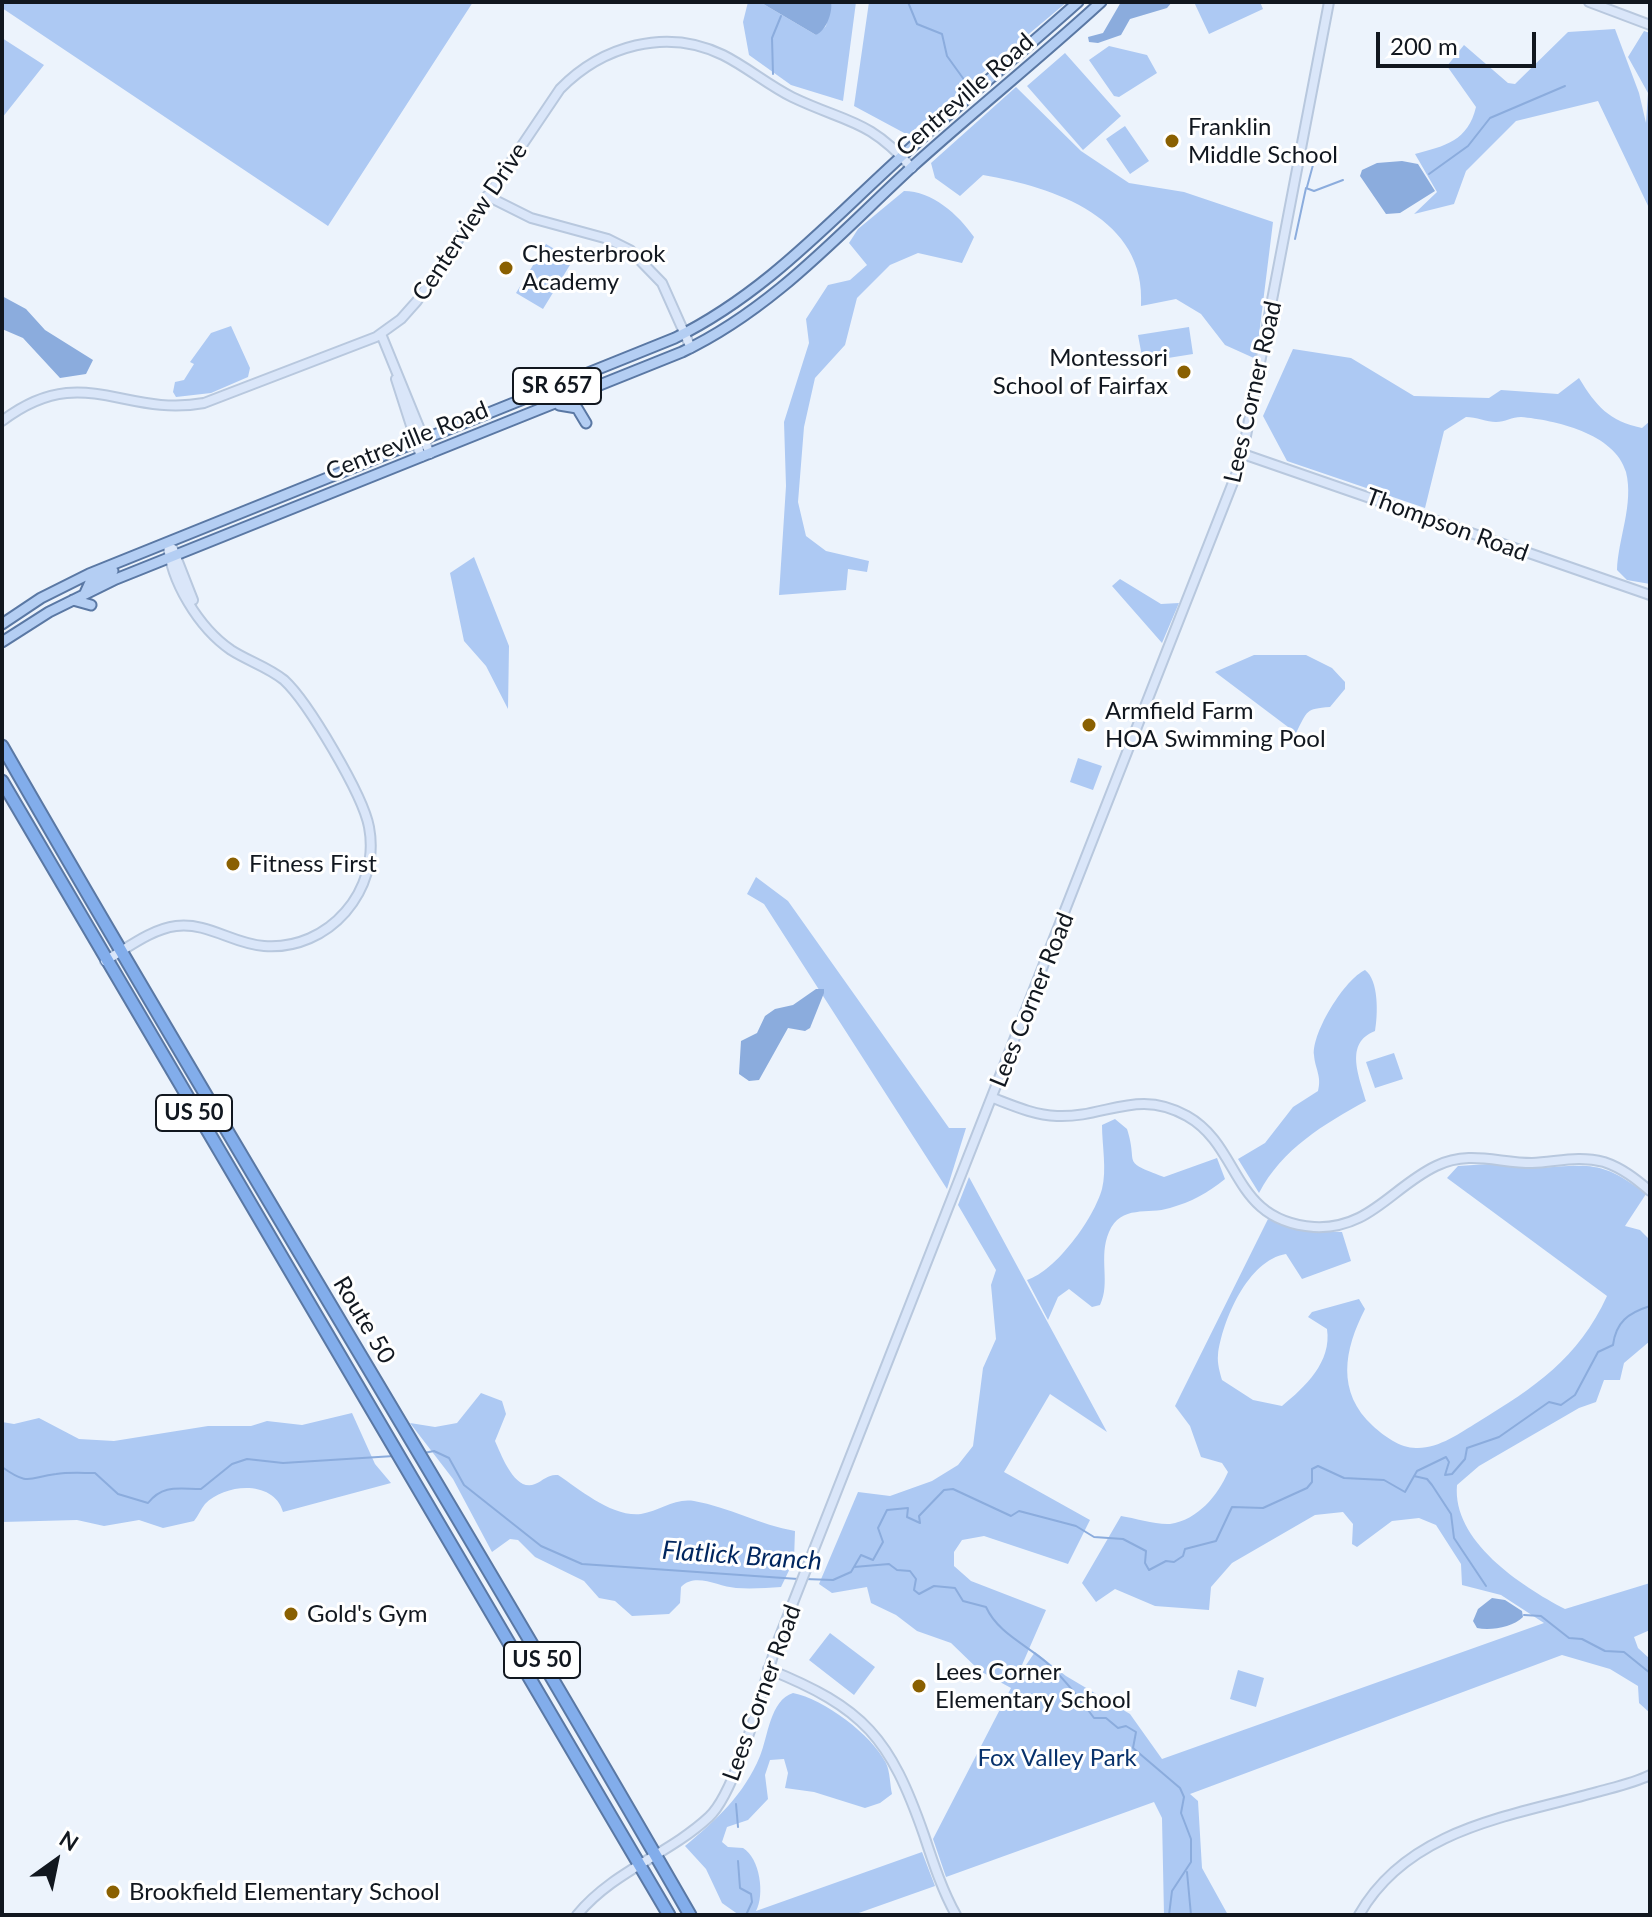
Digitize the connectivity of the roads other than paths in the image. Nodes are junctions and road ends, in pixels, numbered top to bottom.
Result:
1 (1078, 2) edge
2 (1101, 2) edge
3 (1329, 2) edge
4 (1589, 2) edge
5 (1650, 25) edge
6 (901, 156) junction
7 (912, 168) junction
8 (487, 196) junction
9 (686, 333) junction
10 (381, 334) junction
11 (691, 348) junction
12 (599, 386) junction
13 (549, 406) junction
14 (2, 421) edge
15 (420, 440) junction
16 (1243, 454) junction
17 (426, 455) junction
18 (168, 543) junction
19 (173, 556) junction
20 (128, 559) junction
21 (85, 593) junction
22 (1650, 595) edge
23 (70, 600) junction
24 (91, 605) dead end
25 (2, 624) edge
26 (2, 642) edge
27 (2, 746) edge
28 (2, 781) edge
29 (120, 953) junction
30 (105, 961) junction
31 (993, 1098) junction
32 (1650, 1191) edge
33 (768, 1669) junction
34 (1650, 1775) edge
35 (655, 1854) junction
36 (638, 1864) junction
37 (577, 1915) edge
38 (669, 1915) edge
39 (690, 1915) edge
40 (956, 1915) edge
41 (1359, 1915) edge

1 - 6 main road, Centreville Road / SR 657
2 - 7 main road, Centreville Road / SR 657
3 - 16 street, Lees Corner Road
4 - 5 street
6 - 7 street, Centerview Drive
6 - 8 street, Centerview Drive
6 - 9 main road, Centreville Road / SR 657
7 - 11 main road, Centreville Road / SR 657
8 - 9 street
8 - 10 street, Centerview Drive
9 - 11 street
9 - 15 main road, Centreville Road / SR 657
10 - 14 street, Centerview Drive
10 - 15 street
11 - 12 main road, Centreville Road / SR 657
12 - 13 main road, Centreville Road / SR 657
12 - 13 main road
13 - 17 main road, Centreville Road / SR 657
15 - 17 street
15 - 18 main road, Centreville Road / SR 657
16 - 22 street, Thompson Road
16 - 31 street, Lees Corner Road
17 - 19 main road, Centreville Road / SR 657
18 - 19 street
18 - 20 main road, Centreville Road / SR 657
19 - 21 main road, Centreville Road / SR 657
19 - 29 street
20 - 21 main road
20 - 25 main road, Centreville Road / SR 657
21 - 23 main road, Centreville Road / SR 657
23 - 24 main road
23 - 26 main road, Centreville Road / SR 657
27 - 29 highway, Route 50 / US 50
28 - 30 highway, Route 50 / US 50
29 - 30 street
29 - 35 highway, Route 50 / US 50
30 - 36 highway, Route 50 / US 50
31 - 32 street
31 - 33 street, Lees Corner Road
33 - 35 street, Lees Corner Road
33 - 40 street
34 - 41 street
35 - 36 street, Lees Corner Road
35 - 39 highway, Route 50 / US 50
36 - 37 street, Lees Corner Road
36 - 38 highway, Route 50 / US 50

